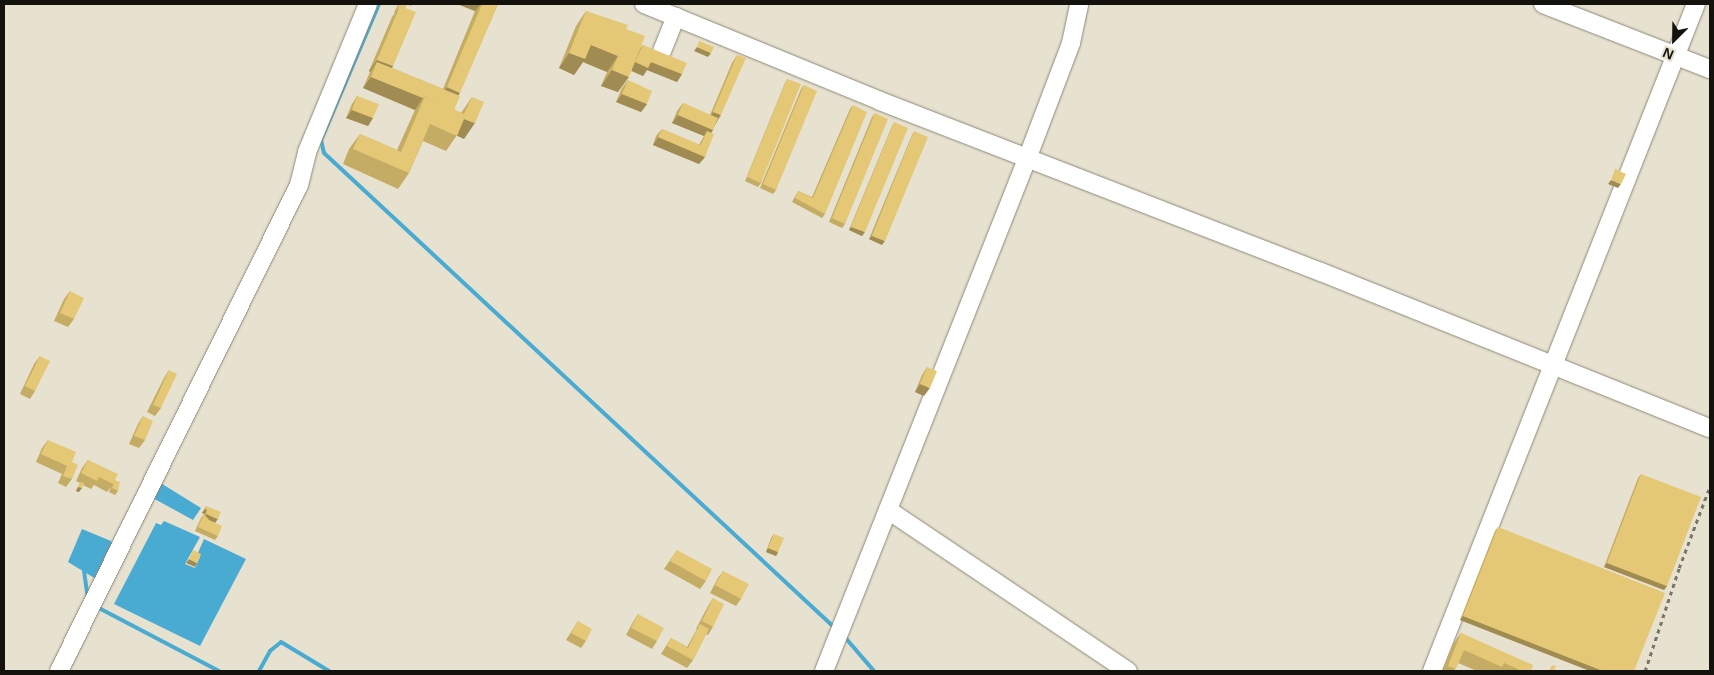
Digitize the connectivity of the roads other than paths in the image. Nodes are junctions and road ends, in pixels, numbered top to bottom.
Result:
1 (368, 4) edge
2 (644, 4) edge
3 (1079, 4) edge
4 (1543, 4) edge
5 (1696, 4) edge
6 (676, 16) junction
7 (662, 51) edge
8 (1675, 55) junction
9 (1710, 69) edge
10 (1027, 159) junction
11 (1554, 365) junction
12 (1710, 428) edge
13 (888, 510) junction
14 (59, 671) edge
15 (824, 671) edge
16 (1128, 671) edge
17 (1432, 671) edge

1 - 14 street
2 - 6 street
3 - 10 street
4 - 8 street
5 - 8 street
6 - 7 street
6 - 10 street
8 - 9 street
8 - 11 street
10 - 11 street
10 - 13 street
11 - 12 street
11 - 17 street
13 - 15 street
13 - 16 street

